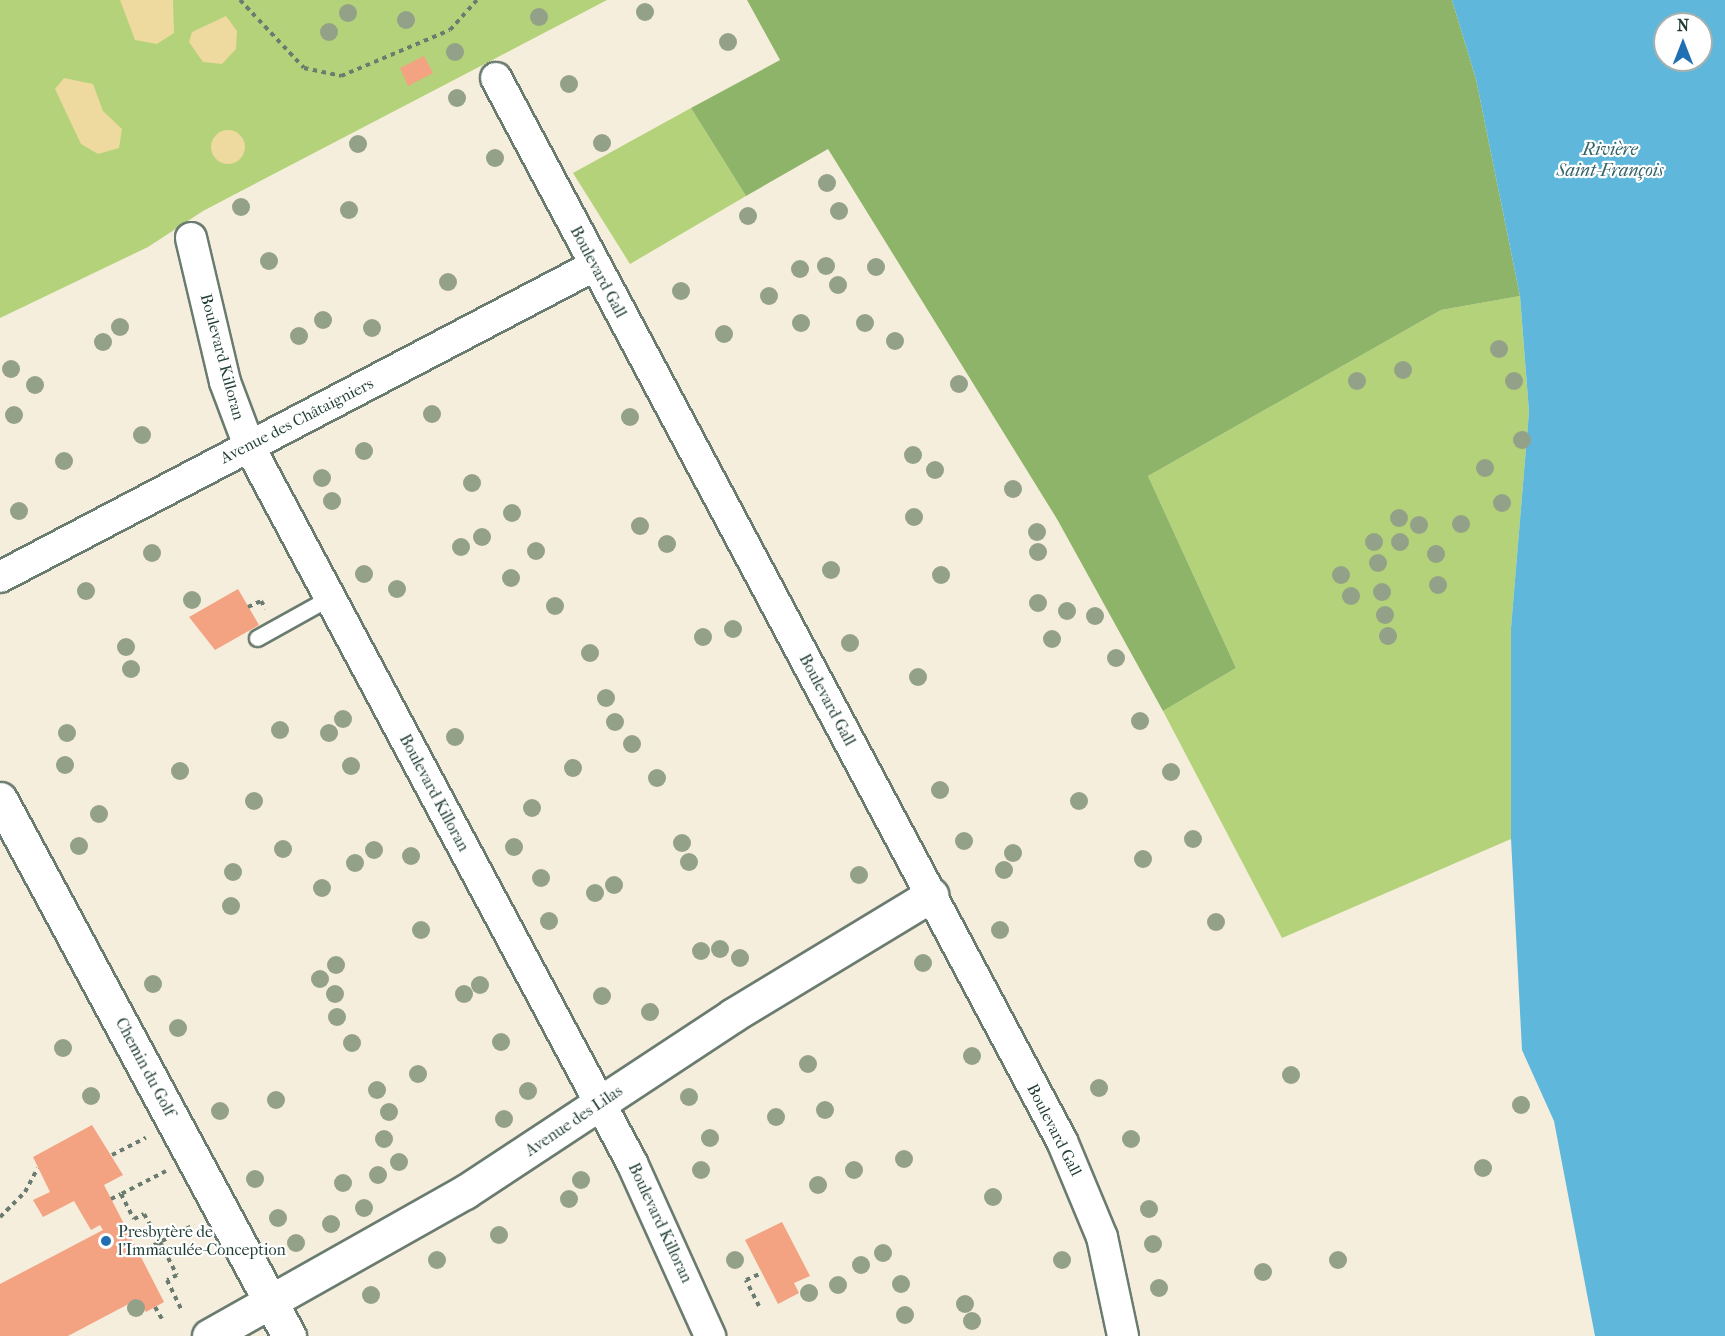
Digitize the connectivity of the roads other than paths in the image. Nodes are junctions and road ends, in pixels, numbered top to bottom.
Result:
1 (496, 78) dead end
2 (191, 238) dead end
3 (594, 266) junction
4 (249, 447) junction
5 (0, 577) edge
6 (329, 598) junction
7 (257, 638) dead end
8 (0, 799) edge
9 (932, 895) junction
10 (602, 1105) junction
11 (271, 1302) junction
12 (208, 1336) edge
13 (289, 1336) edge
14 (710, 1336) edge
15 (1124, 1336) edge

1 - 3 street, Boulevard Gall
2 - 4 street, Boulevard Killoran
3 - 4 street, Avenue des Châtaigniers
3 - 9 street, Boulevard Gall
4 - 5 street, Avenue des Châtaigniers
4 - 6 street, Boulevard Killoran
6 - 7 lane
6 - 10 street, Boulevard Killoran
8 - 11 street, Chemin du Golf
9 - 10 street, Avenue des Lilas
9 - 15 street, Boulevard Gall
10 - 11 street, Avenue des Lilas
10 - 14 street, Boulevard Killoran
11 - 12 street, Avenue des Lilas
11 - 13 street, Chemin du Golf

